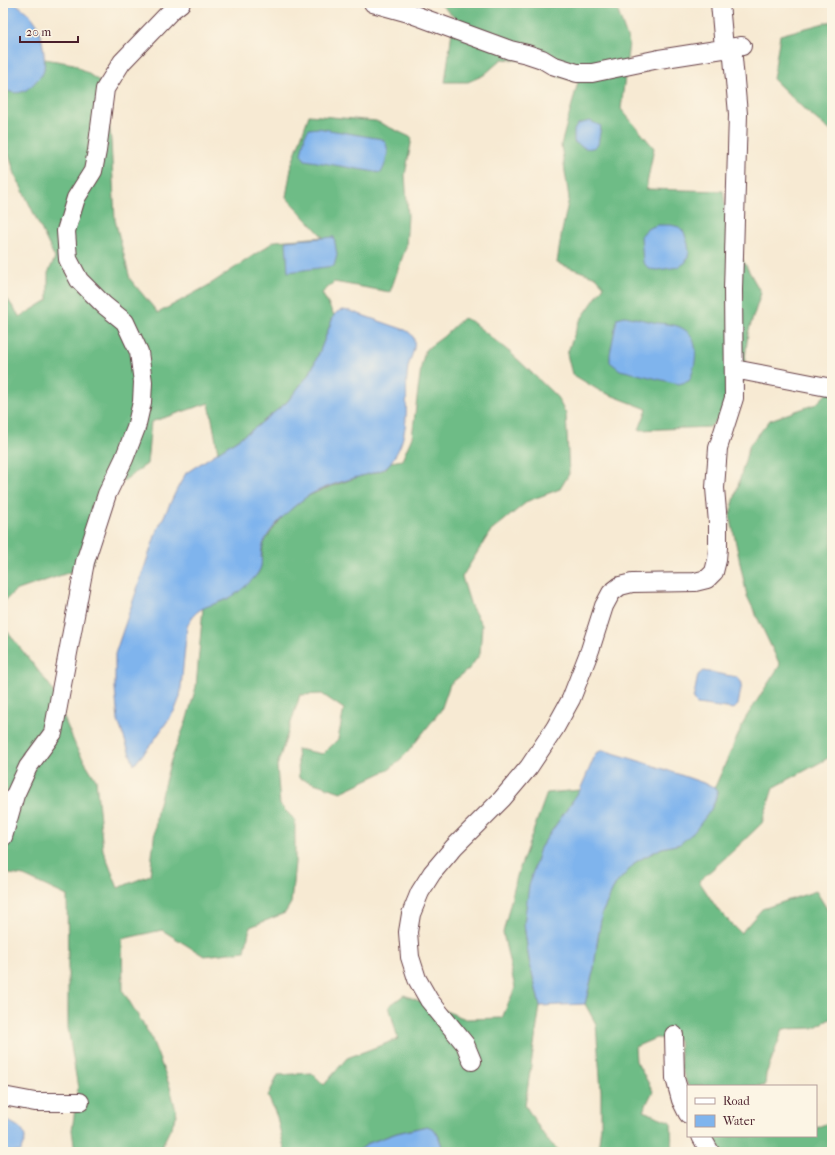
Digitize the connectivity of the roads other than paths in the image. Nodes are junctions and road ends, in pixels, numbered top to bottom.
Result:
1 (182, 3) edge
2 (373, 3) edge
3 (720, 3) edge
4 (733, 47) junction
5 (734, 369) junction
6 (832, 388) edge
7 (3, 837) edge
8 (674, 1035) dead end
9 (472, 1061) dead end
10 (3, 1096) edge
11 (80, 1102) dead end
12 (687, 1112) edge
13 (702, 1137) edge
14 (710, 1152) edge

1 - 7 street
2 - 4 street
3 - 4 street
4 - 5 street
5 - 6 street
5 - 9 street
8 - 12 street
10 - 11 street
13 - 14 street

